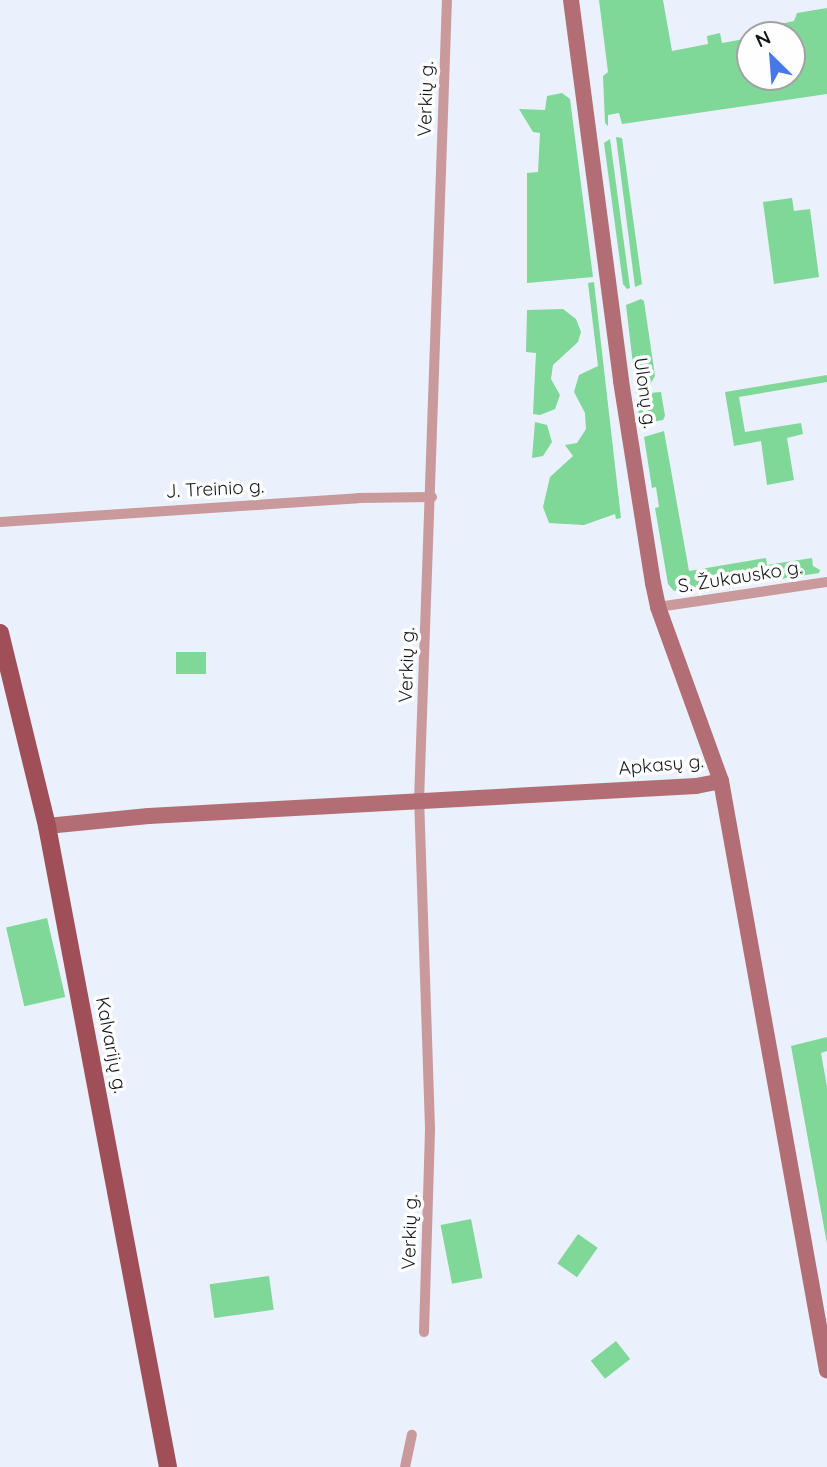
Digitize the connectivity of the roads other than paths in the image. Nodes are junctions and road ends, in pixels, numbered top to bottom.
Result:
1 (447, 0) edge
2 (571, 0) edge
3 (432, 497) junction
4 (0, 522) edge
5 (827, 582) edge
6 (659, 607) junction
7 (0, 633) edge
8 (722, 781) junction
9 (419, 801) junction
10 (47, 826) junction
11 (822, 1305) edge
12 (424, 1332) dead end
13 (827, 1371) edge
14 (412, 1435) dead end
15 (168, 1467) edge
16 (405, 1467) edge

1 - 3 street, Verkių g.
2 - 6 main road, Ulonų g.
3 - 4 street, J. Treinio g.
3 - 9 street, Verkių g.
5 - 6 street, S. Žukausko g.
6 - 8 main road, Ulonų g.
7 - 10 main road, Kalvarijų g.
8 - 9 main road, Apkasų g.
8 - 11 main road, Apkasų g.
9 - 10 main road, Apkasų g.
9 - 12 street, Verkių g.
10 - 15 main road, Kalvarijų g.
11 - 13 main road, Apkasų g.
14 - 16 street

